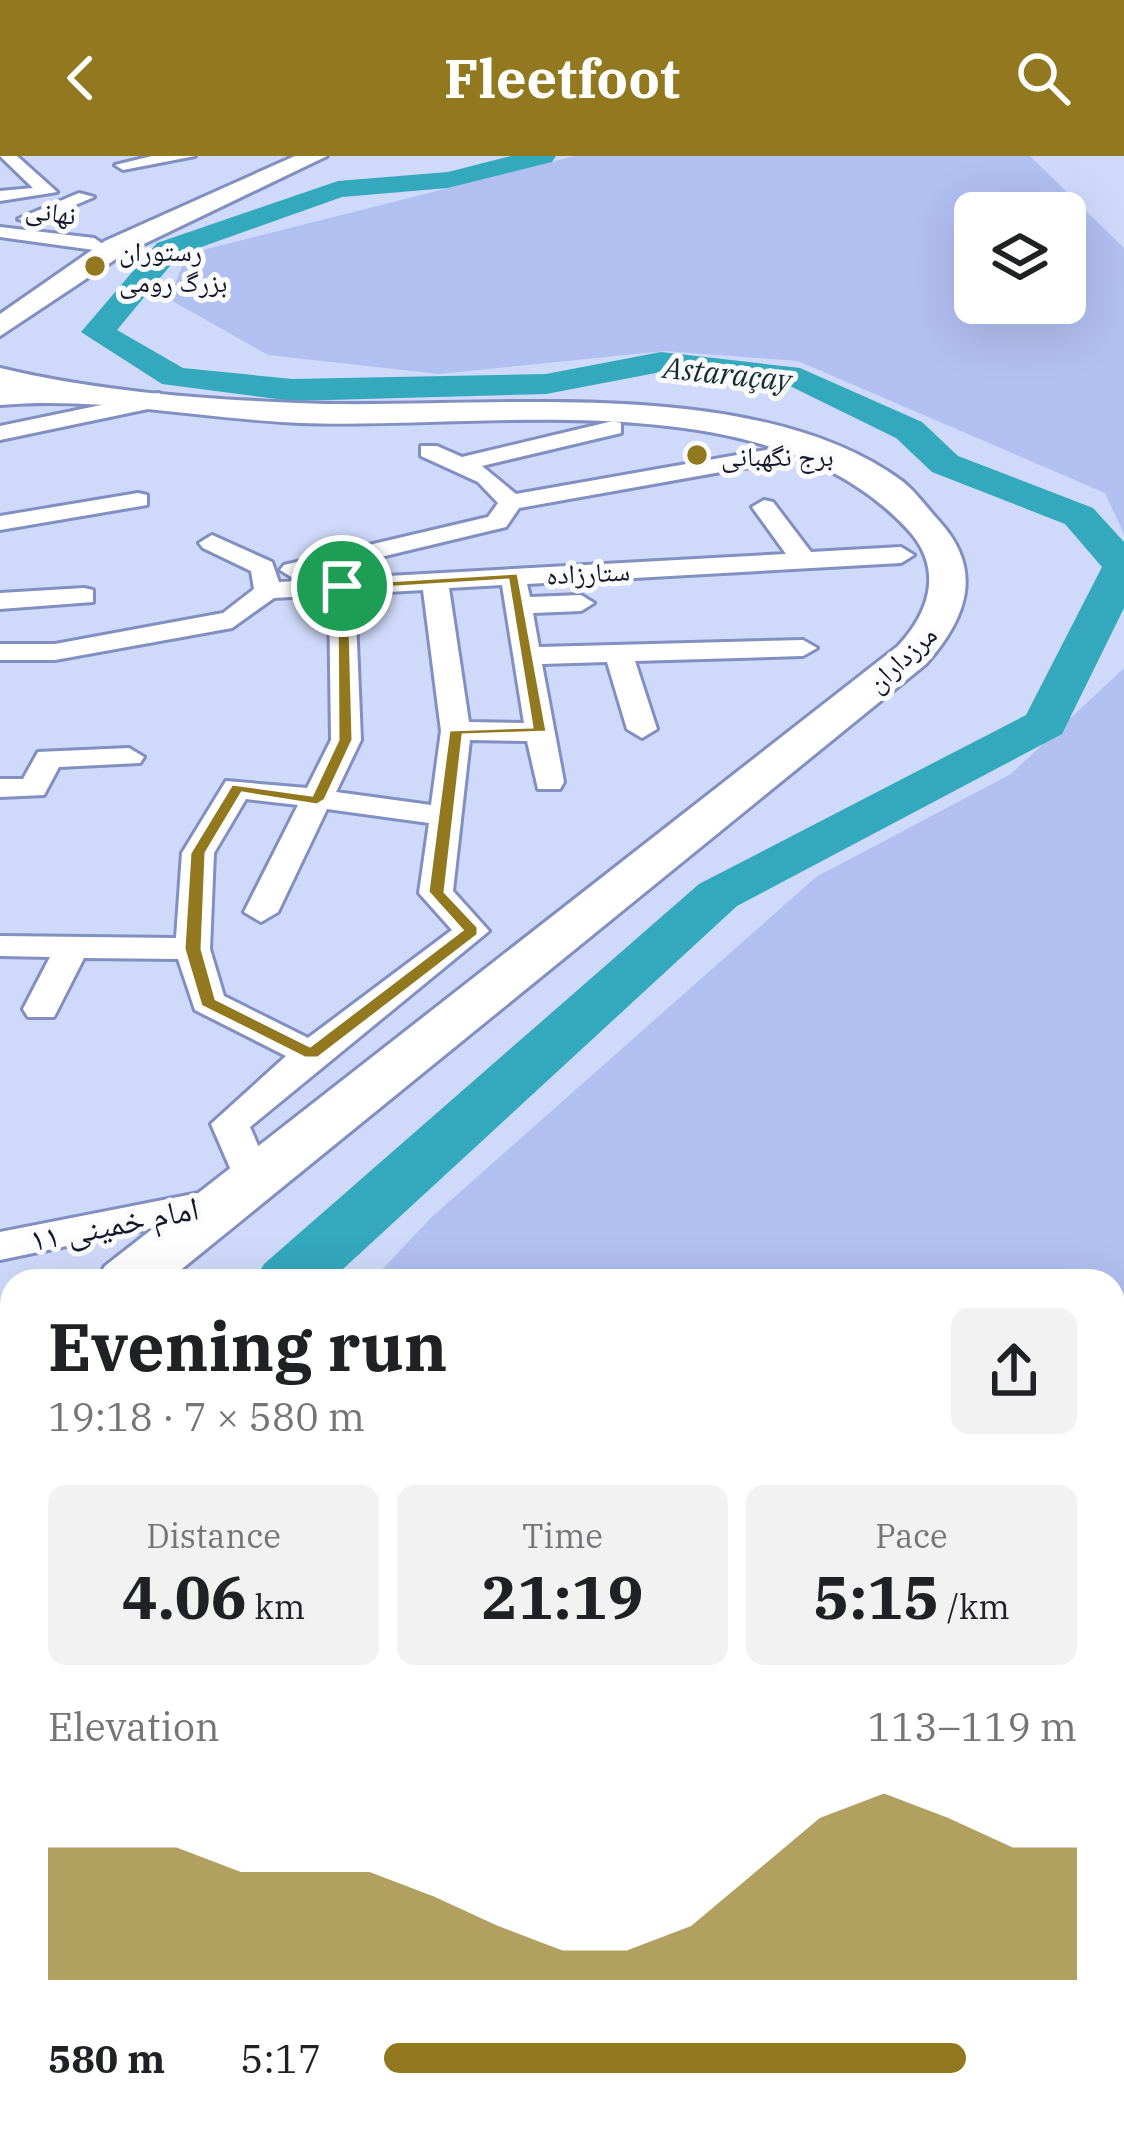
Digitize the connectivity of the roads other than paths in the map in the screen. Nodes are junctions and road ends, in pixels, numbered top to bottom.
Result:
1 (7, 156) edge
2 (187, 156) edge
3 (291, 156) edge
4 (315, 156) edge
5 (123, 165) dead end
6 (0, 196) edge
7 (85, 197) dead end
8 (0, 231) edge
9 (105, 246) junction
10 (0, 307) edge
11 (0, 327) edge
12 (0, 377) edge
13 (49, 391) junction
14 (0, 395) edge
15 (159, 400) junction
16 (613, 428) dead end
17 (0, 433) edge
18 (429, 451) dead end
19 (766, 457) dead end
20 (459, 464) junction
21 (138, 500) dead end
22 (511, 502) junction
23 (764, 506) dead end
24 (0, 523) edge
25 (212, 543) dead end
26 (901, 555) dead end
27 (805, 561) junction
28 (435, 581) junction
29 (266, 584) junction
30 (342, 586) junction
31 (516, 590) junction
32 (84, 596) dead end
33 (0, 602) edge
34 (581, 603) dead end
35 (731, 616) dead end
36 (803, 648) dead end
37 (748, 650) junction
38 (0, 652) edge
39 (618, 653) junction
40 (527, 656) junction
41 (642, 729) dead end
42 (456, 730) junction
43 (540, 732) junction
44 (129, 757) dead end
45 (549, 782) dead end
46 (0, 788) edge
47 (317, 800) junction
48 (446, 816) junction
49 (261, 912) dead end
50 (0, 946) edge
51 (72, 948) junction
52 (193, 949) junction
53 (41, 1009) dead end
54 (311, 1054) junction
55 (241, 1191) junction
56 (0, 1246) edge
57 (142, 1269) edge

1 - 6 street
2 - 5 street
3 - 9 street
4 - 9 street
7 - 8 street
8 - 9 street, نهانی
9 - 10 street
9 - 11 street
12 - 13 street, مرزداران
13 - 14 street, مرزداران
13 - 15 street, مرزداران
15 - 17 street
15 - 55 street, مرزداران
16 - 20 street
18 - 20 street
19 - 22 street
20 - 22 street
21 - 24 street
22 - 29 street
23 - 27 street
25 - 29 street
26 - 27 street, ستارزاده
27 - 31 street, ستارزاده
28 - 30 street, ستارزاده
28 - 31 street, ستارزاده
28 - 42 street
29 - 30 street, ستارزاده
29 - 38 street, ستارزاده
30 - 47 street
31 - 34 street
31 - 40 street
32 - 33 street
35 - 37 street
36 - 37 street
37 - 39 street
39 - 40 street
39 - 41 street
40 - 43 street
42 - 43 street
42 - 48 street
43 - 45 street
44 - 46 street
47 - 48 street
47 - 49 street
47 - 52 street
48 - 54 street
50 - 51 street
51 - 52 street
51 - 53 street
52 - 54 street
54 - 55 street
55 - 56 street, امام خمینی ۱۱
55 - 57 street, مرزداران

